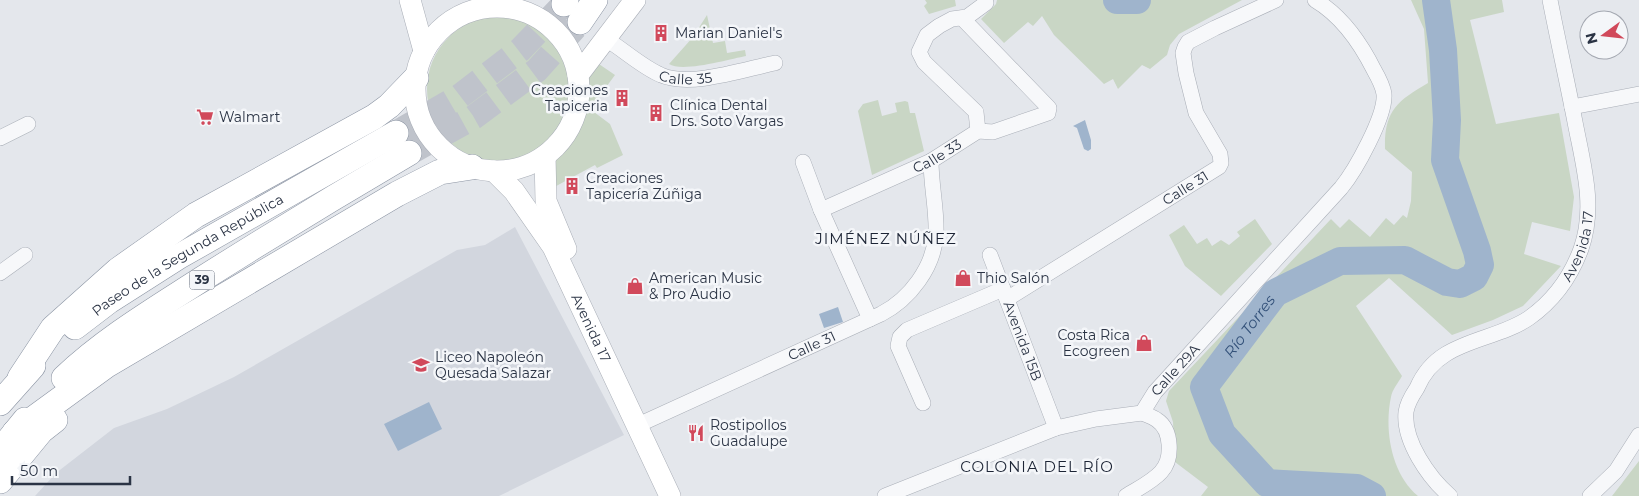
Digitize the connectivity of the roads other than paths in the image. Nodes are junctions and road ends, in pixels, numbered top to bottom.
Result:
1 (410, 0) edge
2 (470, 0) edge
3 (595, 0) edge
4 (635, 0) edge
5 (1275, 0) edge
6 (1314, 0) edge
7 (1550, 0) edge
8 (986, 3) dead end
9 (528, 5) edge
10 (495, 6) junction
11 (962, 18) junction
12 (580, 22) tunnel mouth
13 (606, 39) junction
14 (424, 51) junction
15 (775, 63) dead end
16 (578, 75) junction
17 (416, 78) junction
18 (1639, 94) edge
19 (1572, 107) junction
20 (28, 124) dead end
21 (978, 131) junction
22 (0, 138) edge
23 (545, 156) junction
24 (931, 161) junction
25 (803, 162) dead end
26 (483, 169) junction
27 (820, 210) junction
28 (25, 255) dead end
29 (990, 255) dead end
30 (0, 273) edge
31 (1005, 294) junction
32 (892, 308) junction
33 (870, 319) junction
34 (166, 329) junction
35 (904, 334) junction
36 (20, 378) junction
37 (1, 402) edge
38 (923, 403) dead end
39 (1142, 414) junction
40 (642, 423) junction
41 (1056, 428) junction
42 (16, 432) junction
43 (1639, 435) edge
44 (0, 451) edge
45 (0, 481) edge
46 (1594, 493) edge
47 (676, 495) edge
48 (886, 496) edge
49 (1126, 496) edge
50 (1450, 496) edge

1 - 14 main road
2 - 10 main road
3 - 12 highway
4 - 13 main road
5 - 31 street, Calle 31
6 - 39 street, Calle 29A
7 - 19 street, Avenida 17
8 - 11 street
9 - 10 main road
9 - 16 main road
10 - 14 main road
11 - 21 street
11 - 21 street, Calle 33
13 - 15 street, Calle 35
13 - 16 main road
14 - 17 main road
16 - 23 main road
17 - 26 main road
17 - 36 highway
18 - 19 street
19 - 50 street, Avenida 17
20 - 22 street
21 - 24 street, Calle 33
23 - 26 main road
23 - 40 main road, Avenida 17
24 - 27 street, Calle 33
24 - 32 street, Calle 31
25 - 27 street
26 - 34 highway
26 - 40 main road, Avenida 17
27 - 33 street
28 - 30 street
29 - 31 street, Avenida 15B
31 - 35 street
31 - 41 street, Avenida 15B
32 - 33 street, Calle 31
32 - 35 street
33 - 40 street, Calle 31
34 - 42 highway
34 - 45 highway
35 - 38 street
36 - 37 highway, Paseo de la Segunda República / 39
36 - 42 highway, Paseo de la Segunda República / 39
39 - 41 street
39 - 49 street
40 - 47 main road, Avenida 17
41 - 48 street
42 - 44 highway, Paseo de la Segunda República / 39
43 - 46 street

